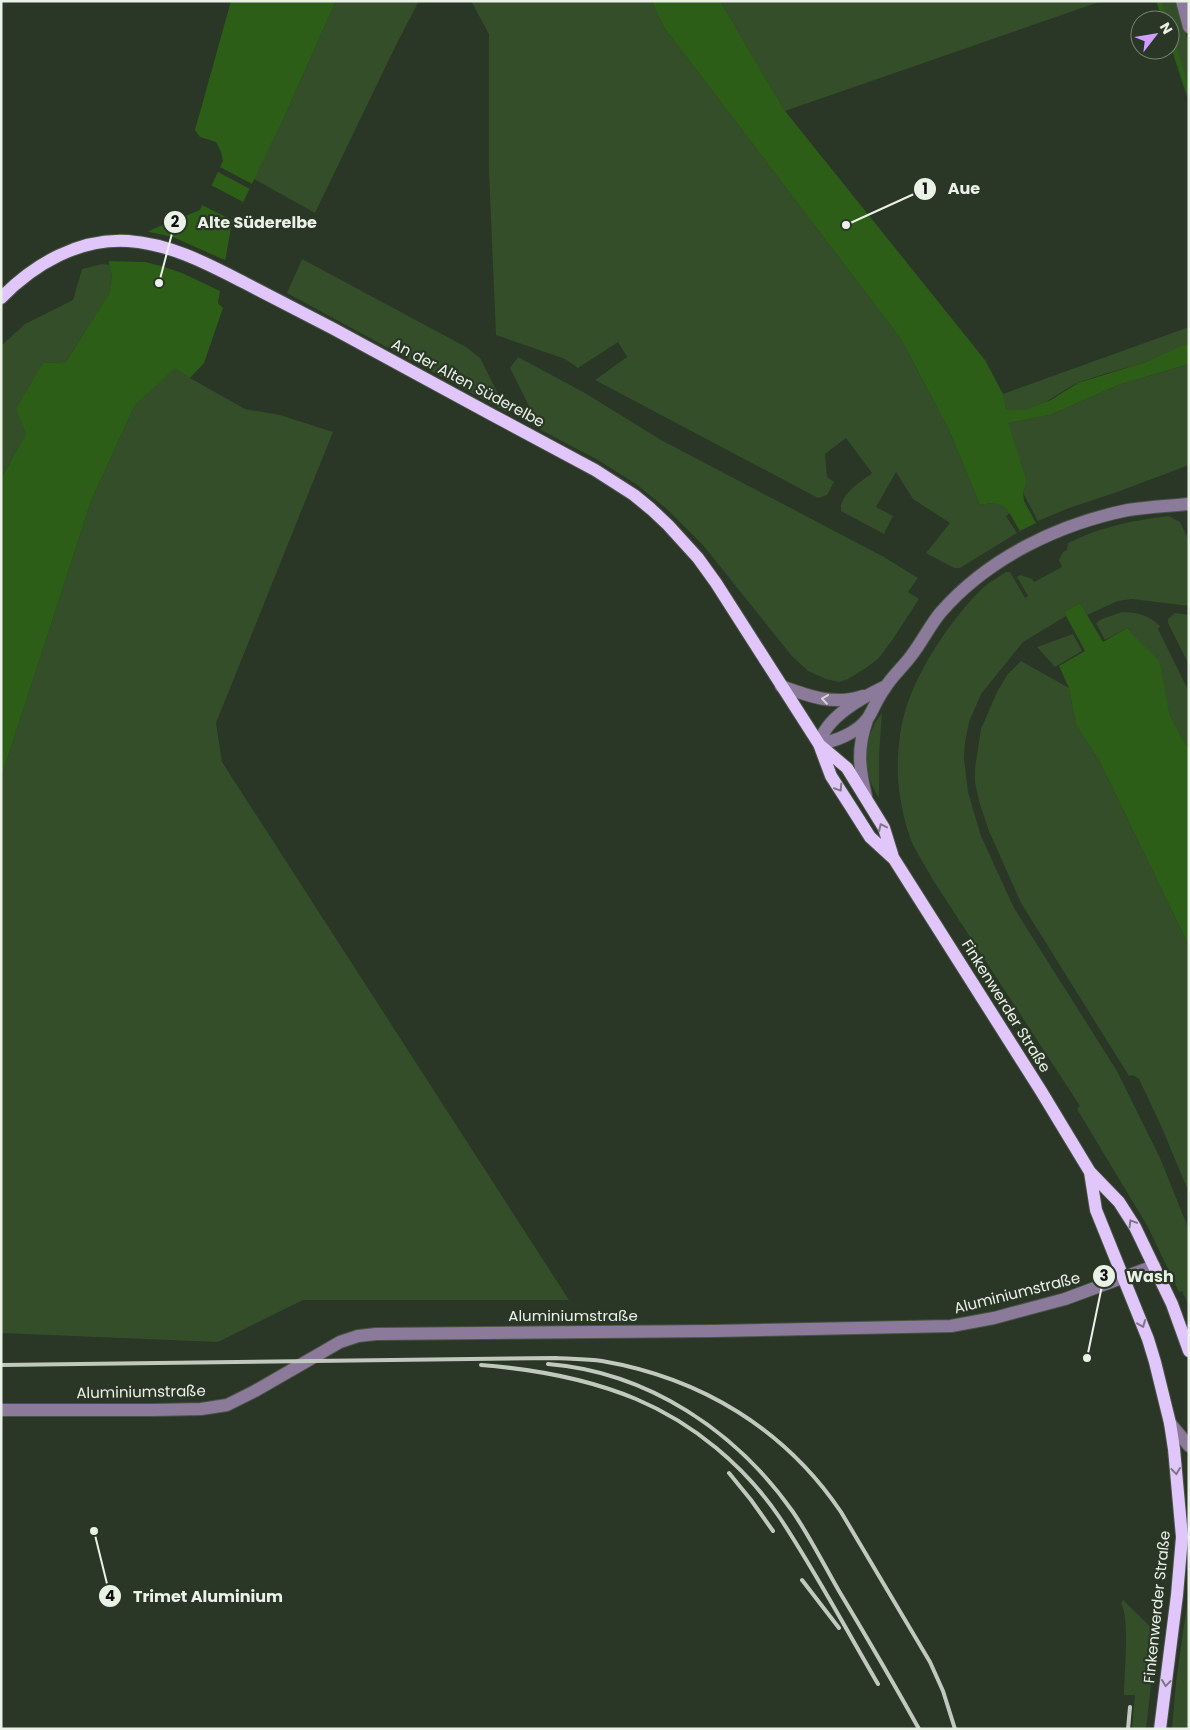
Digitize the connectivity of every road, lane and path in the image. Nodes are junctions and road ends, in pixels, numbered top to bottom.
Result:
1 (1182, 1) edge
2 (1189, 27) edge
3 (1, 298) edge
4 (1189, 504) edge
5 (781, 686) junction
6 (886, 686) junction
7 (870, 694) junction
8 (868, 718) junction
9 (819, 744) junction
10 (866, 798) junction
11 (894, 859) junction
12 (1090, 1172) junction
13 (1154, 1266) junction
14 (1124, 1278) junction
15 (1189, 1351) edge
16 (1, 1410) edge
17 (1170, 1423) junction
18 (1189, 1446) edge
19 (1160, 1729) edge

1 - 2 street
3 - 5 main road, An der Alten Süderelbe
4 - 6 street
7 -> 5 street
5 - 9 main road, An der Alten Süderelbe
6 - 7 street
6 - 8 street
7 - 9 street
8 - 9 street
8 - 10 street
9 - 10 main road, Finkenwerder Straße
9 -> 11 main road, Finkenwerder Straße
11 -> 10 main road, Finkenwerder Straße
11 - 12 main road, Finkenwerder Straße
13 -> 12 main road, Finkenwerder Straße
12 - 14 main road, Finkenwerder Straße
13 - 14 street, Aluminiumstraße
13 - 15 main road, Finkenwerder Straße
14 - 16 street, Aluminiumstraße
14 -> 17 main road, Finkenwerder Straße
17 - 18 street
17 -> 19 main road, Finkenwerder Straße

